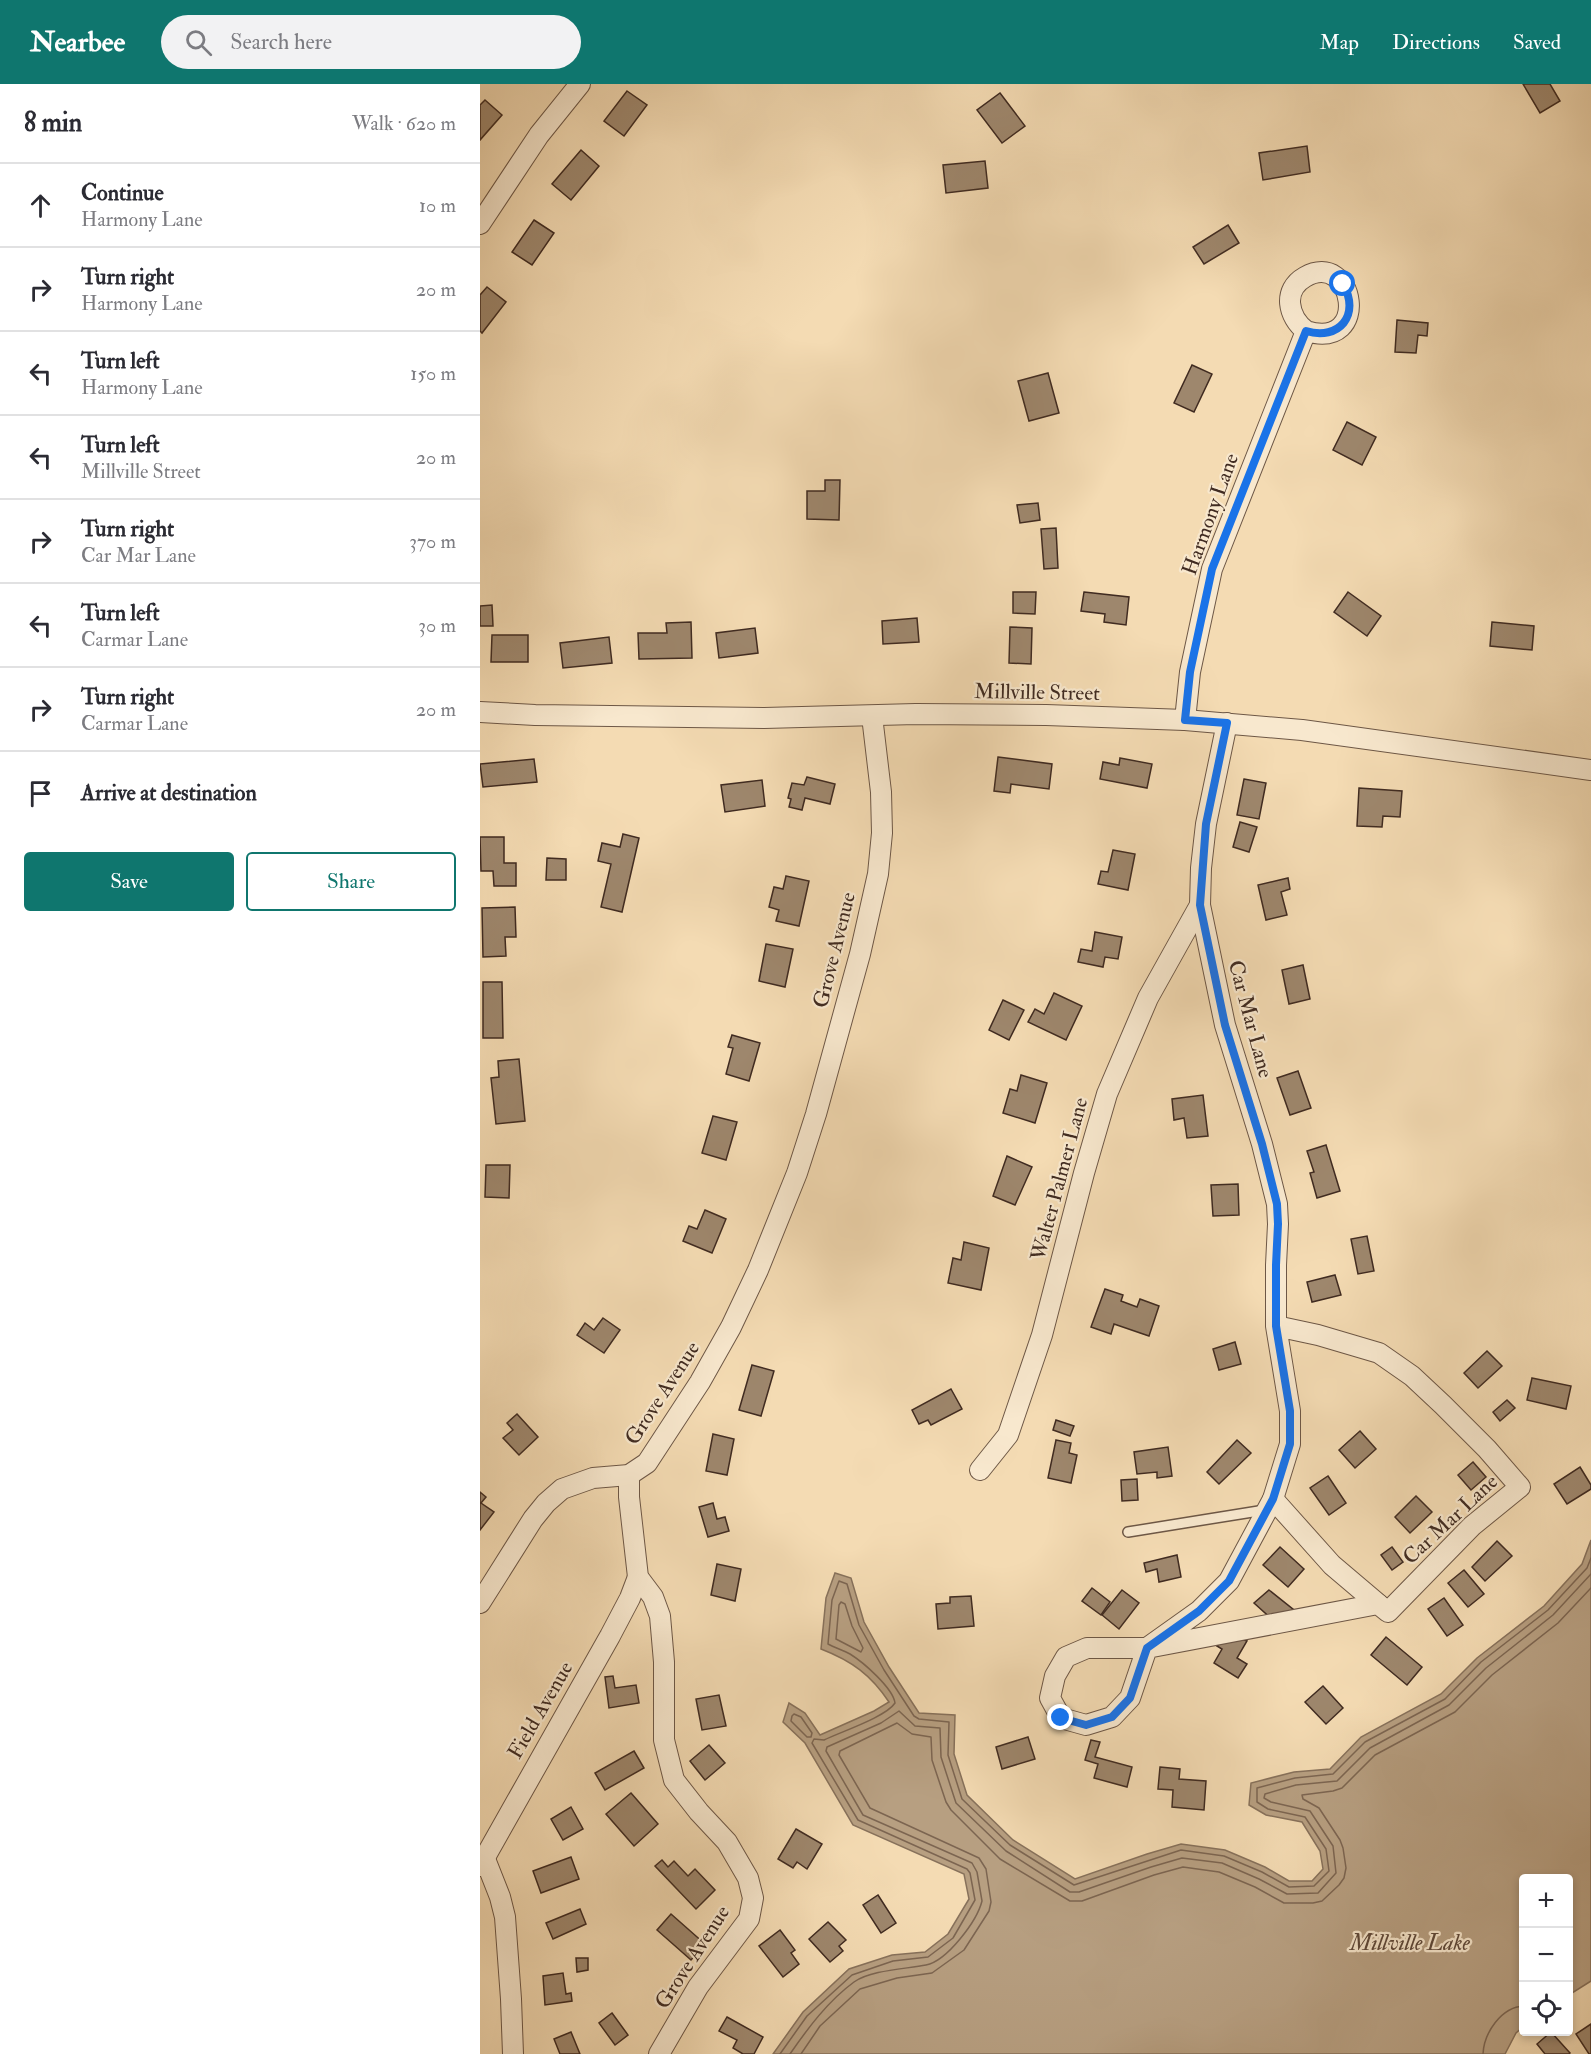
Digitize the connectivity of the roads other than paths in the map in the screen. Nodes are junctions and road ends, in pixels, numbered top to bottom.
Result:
1 (580, 84) edge
2 (480, 224) edge
3 (1306, 331) dead end
4 (480, 712) edge
5 (872, 716) junction
6 (1185, 720) junction
7 (1227, 723) junction
8 (1591, 770) edge
9 (1200, 905) junction
10 (1276, 1326) junction
11 (980, 1470) dead end
12 (629, 1475) junction
13 (1271, 1505) junction
14 (1128, 1532) dead end
15 (638, 1577) junction
16 (480, 1603) edge
17 (1378, 1604) junction
18 (1147, 1648) junction
19 (482, 1863) edge
20 (513, 2054) edge
21 (659, 2054) edge

1 - 2 street
3 - 6 street, Harmony Lane
4 - 5 street, Millville Street
5 - 6 street, Millville Street
5 - 12 street, Grove Avenue
6 - 7 street, Millville Street
7 - 8 street, Millville Street
7 - 9 street, Car Mar Lane
9 - 10 street, Car Mar Lane
9 - 11 street, Walter Palmer Lane
10 - 13 street, Car Mar Lane
10 - 17 street, Car Mar Lane
12 - 15 street, Grove Avenue
12 - 16 street
13 - 14 lane
13 - 17 street
13 - 18 street, Car Mar Lane
15 - 19 street, Field Avenue
15 - 21 street, Grove Avenue
17 - 18 street, Car Mar Lane
18 - 18 street, Car Mar Lane
19 - 20 street

